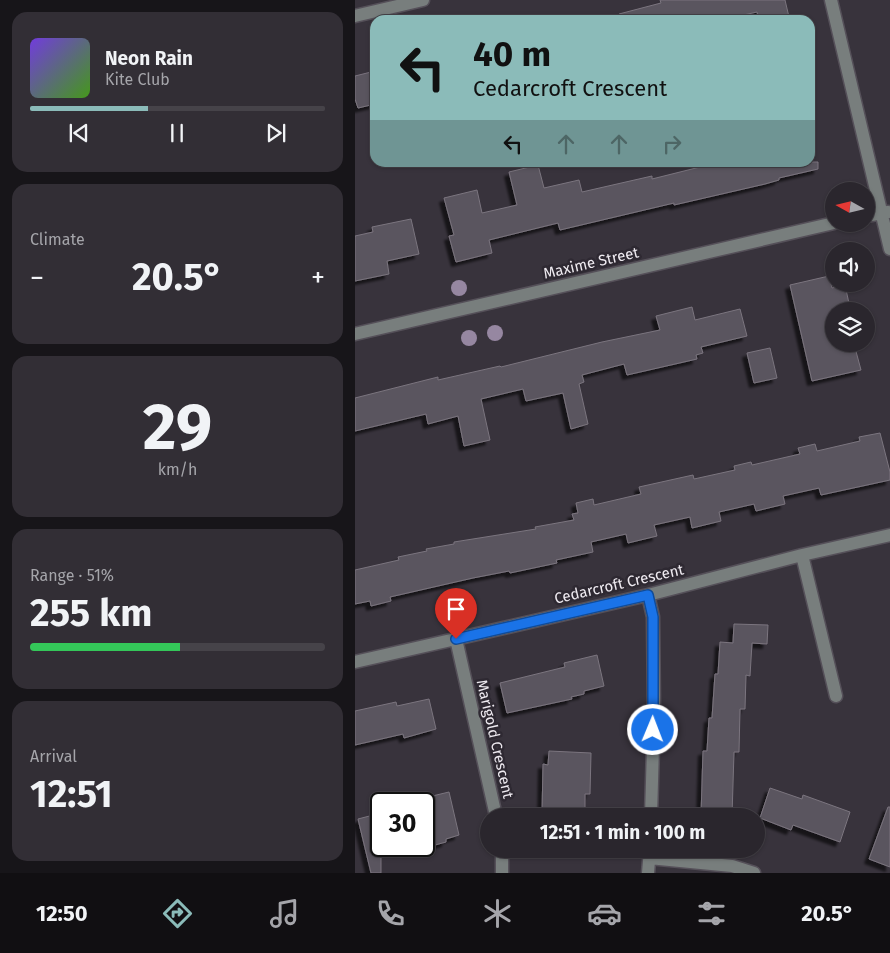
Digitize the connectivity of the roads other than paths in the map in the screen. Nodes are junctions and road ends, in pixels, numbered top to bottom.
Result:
1 (423, 0) edge
2 (831, 0) edge
3 (355, 16) edge
4 (886, 212) edge
5 (825, 225) edge
6 (890, 249) edge
7 (355, 334) edge
8 (890, 535) edge
9 (802, 555) junction
10 (648, 595) junction
11 (456, 639) junction
12 (355, 662) edge
13 (837, 696) dead end
14 (494, 808) edge
15 (651, 808) edge
16 (502, 858) edge
17 (650, 858) edge
18 (682, 858) edge
19 (502, 873) edge
20 (648, 873) edge
21 (753, 873) edge

1 - 3 street
2 - 4 street
4 - 6 street
5 - 7 street, Maxime Street
8 - 9 street, Cedarcroft Crescent
9 - 10 street, Cedarcroft Crescent
9 - 13 street
10 - 11 street, Cedarcroft Crescent
10 - 15 street
11 - 12 street, Cedarcroft Crescent
11 - 14 street, Marigold Crescent
16 - 19 street
17 - 20 street
18 - 21 street

